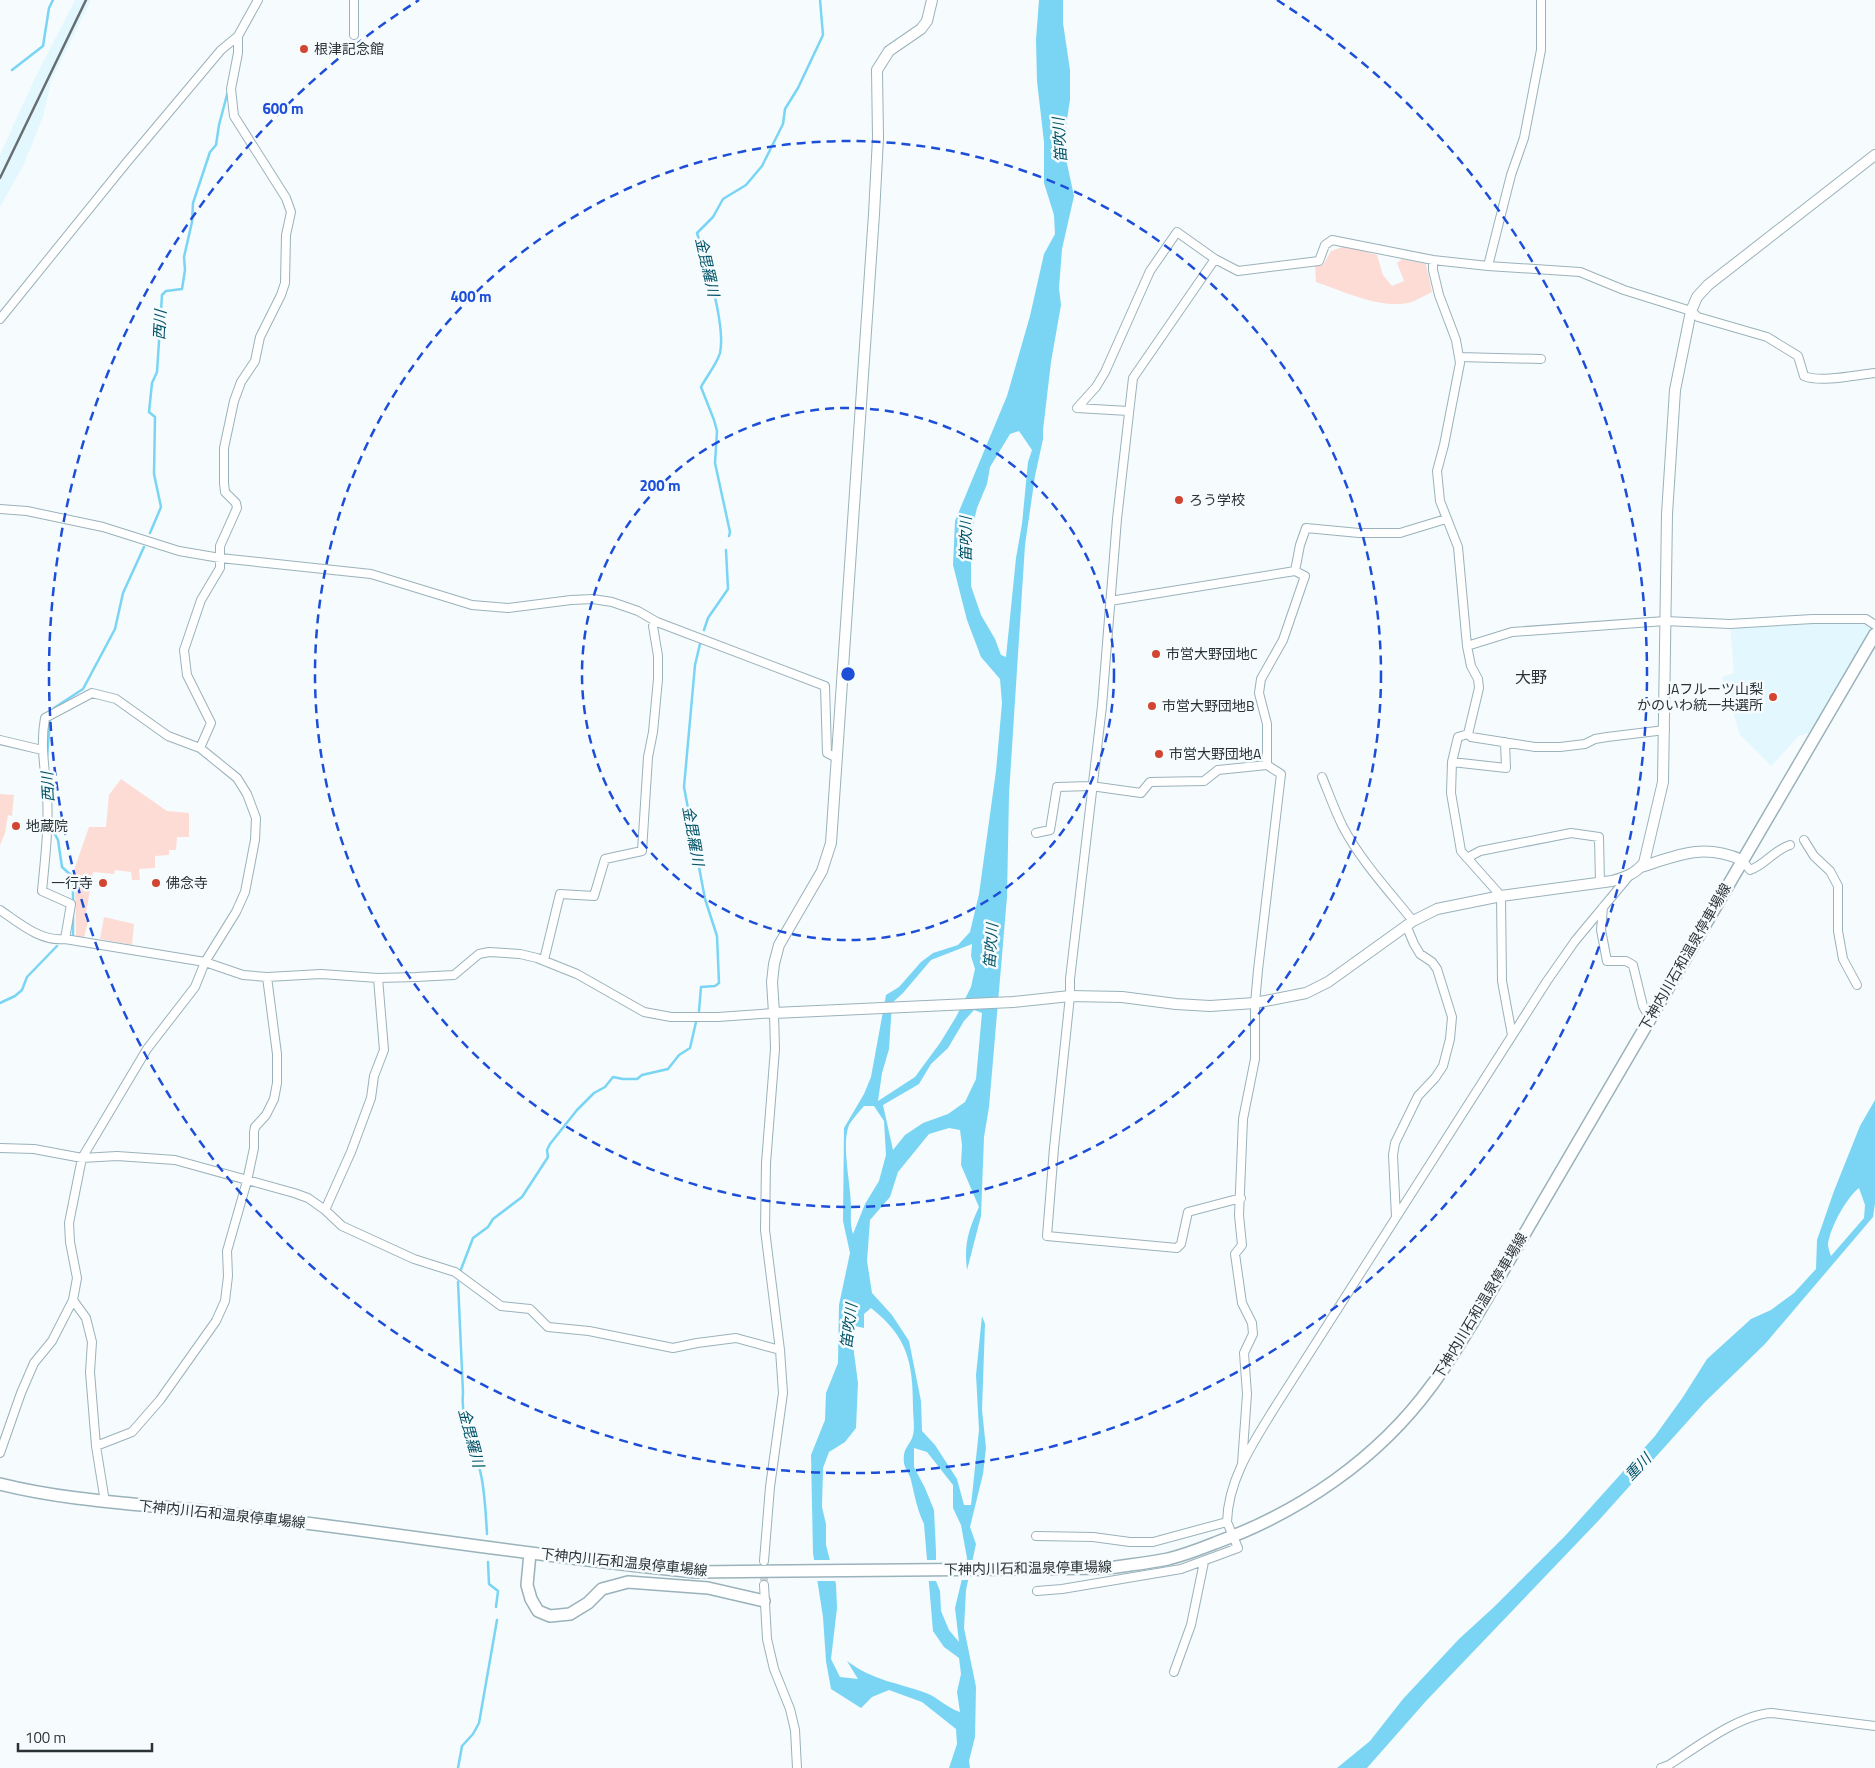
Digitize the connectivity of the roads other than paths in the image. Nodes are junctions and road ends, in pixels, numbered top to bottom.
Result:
1 (258, 0) edge
2 (354, 0) edge
3 (932, 0) edge
4 (1541, 0) edge
5 (354, 35) dead end
6 (238, 36) junction
7 (1875, 156) edge
8 (1215, 259) junction
9 (1433, 260) junction
10 (1488, 266) junction
11 (1691, 311) junction
12 (0, 319) edge
13 (1459, 357) junction
14 (1541, 359) dead end
15 (1875, 373) edge
16 (1128, 411) junction
17 (0, 509) edge
18 (1446, 519) junction
19 (220, 558) junction
20 (1295, 571) junction
21 (1110, 601) junction
22 (1665, 620) junction
23 (657, 622) junction
24 (1875, 625) edge
25 (1875, 634) edge
26 (1467, 646) junction
27 (1665, 730) junction
28 (1468, 734) junction
29 (0, 740) edge
30 (1505, 742) junction
31 (200, 748) junction
32 (42, 750) junction
33 (837, 758) junction
34 (1452, 762) junction
35 (1267, 765) junction
36 (1322, 777) dead end
37 (1091, 786) junction
38 (1036, 833) dead end
39 (1804, 840) dead end
40 (1790, 845) dead end
41 (1467, 858) junction
42 (1742, 860) junction
43 (1641, 867) junction
44 (1629, 876) junction
45 (1600, 883) junction
46 (1501, 896) junction
47 (1603, 907) junction
48 (0, 910) edge
49 (1409, 923) junction
50 (66, 939) junction
51 (544, 960) junction
52 (205, 962) junction
53 (267, 976) junction
54 (378, 978) junction
55 (1857, 985) dead end
56 (1070, 996) junction
57 (1255, 1003) junction
58 (774, 1013) junction
59 (1649, 1017) junction
60 (1512, 1035) junction
61 (0, 1148) edge
62 (82, 1158) junction
63 (247, 1181) junction
64 (1241, 1198) junction
65 (325, 1210) junction
66 (1396, 1217) junction
67 (73, 1300) junction
68 (780, 1350) junction
69 (96, 1446) junction
70 (0, 1454) edge
71 (1242, 1464) junction
72 (0, 1484) edge
73 (105, 1502) junction
74 (1227, 1522) junction
75 (1036, 1536) dead end
76 (1234, 1536) junction
77 (530, 1552) junction
78 (764, 1561) tunnel mouth
79 (1204, 1562) junction
80 (764, 1585) tunnel mouth
81 (1037, 1591) dead end
82 (764, 1601) junction
83 (1174, 1672) dead end
84 (1875, 1726) edge
85 (797, 1768) edge
86 (1661, 1768) edge

1 - 6 street
2 - 5 street
3 - 33 street
4 - 10 street
6 - 12 street
6 - 19 street
7 - 11 street
8 - 9 street
8 - 16 street
8 - 16 street
9 - 10 street
9 - 13 street
10 - 11 street
11 - 15 street
11 - 22 street
13 - 14 street
13 - 18 street
16 - 21 street
17 - 19 street
18 - 20 street
18 - 26 street
19 - 23 street
19 - 31 street
20 - 21 street
20 - 35 street
21 - 37 street
22 - 24 street
22 - 26 street
22 - 27 street
23 - 33 street
23 - 51 street
25 - 42 main road, 下神内川石和温泉停車場線
26 - 28 street
27 - 30 street
27 - 43 street
28 - 30 street
28 - 34 street
29 - 32 street
30 - 34 street
31 - 32 street
31 - 52 street
32 - 50 street
33 - 58 street
34 - 41 street
35 - 37 street
35 - 57 street
36 - 49 street
37 - 38 street
37 - 56 street
39 - 55 street
40 - 42 street
41 - 45 street
41 - 46 street
42 - 43 street
42 - 59 main road, 下神内川石和温泉停車場線
43 - 44 street
44 - 45 street
44 - 47 street
45 - 46 street
46 - 49 street
46 - 60 street
47 - 59 street
47 - 60 street
48 - 50 street
49 - 57 street
49 - 66 street
50 - 52 street
51 - 54 street
51 - 58 street
52 - 53 street
52 - 62 street
53 - 54 street
53 - 63 street
54 - 65 street
56 - 57 street
56 - 58 street
56 - 64 street
57 - 64 street
58 - 68 street
59 - 76 main road, 下神内川石和温泉停車場線
60 - 66 street
61 - 62 street
62 - 63 street
62 - 67 street
63 - 65 street
63 - 69 street
64 - 71 street
65 - 68 street
66 - 71 street
67 - 69 street
67 - 70 street
68 - 78 street
69 - 73 street
71 - 74 street
72 - 73 main road, 下神内川石和温泉停車場線
73 - 77 main road, 下神内川石和温泉停車場線
74 - 75 street
74 - 76 street
76 - 77 main road, 下神内川石和温泉停車場線
76 - 79 street
77 - 82 main road
79 - 81 street
79 - 83 street
80 - 82 street
82 - 85 street
84 - 86 street

